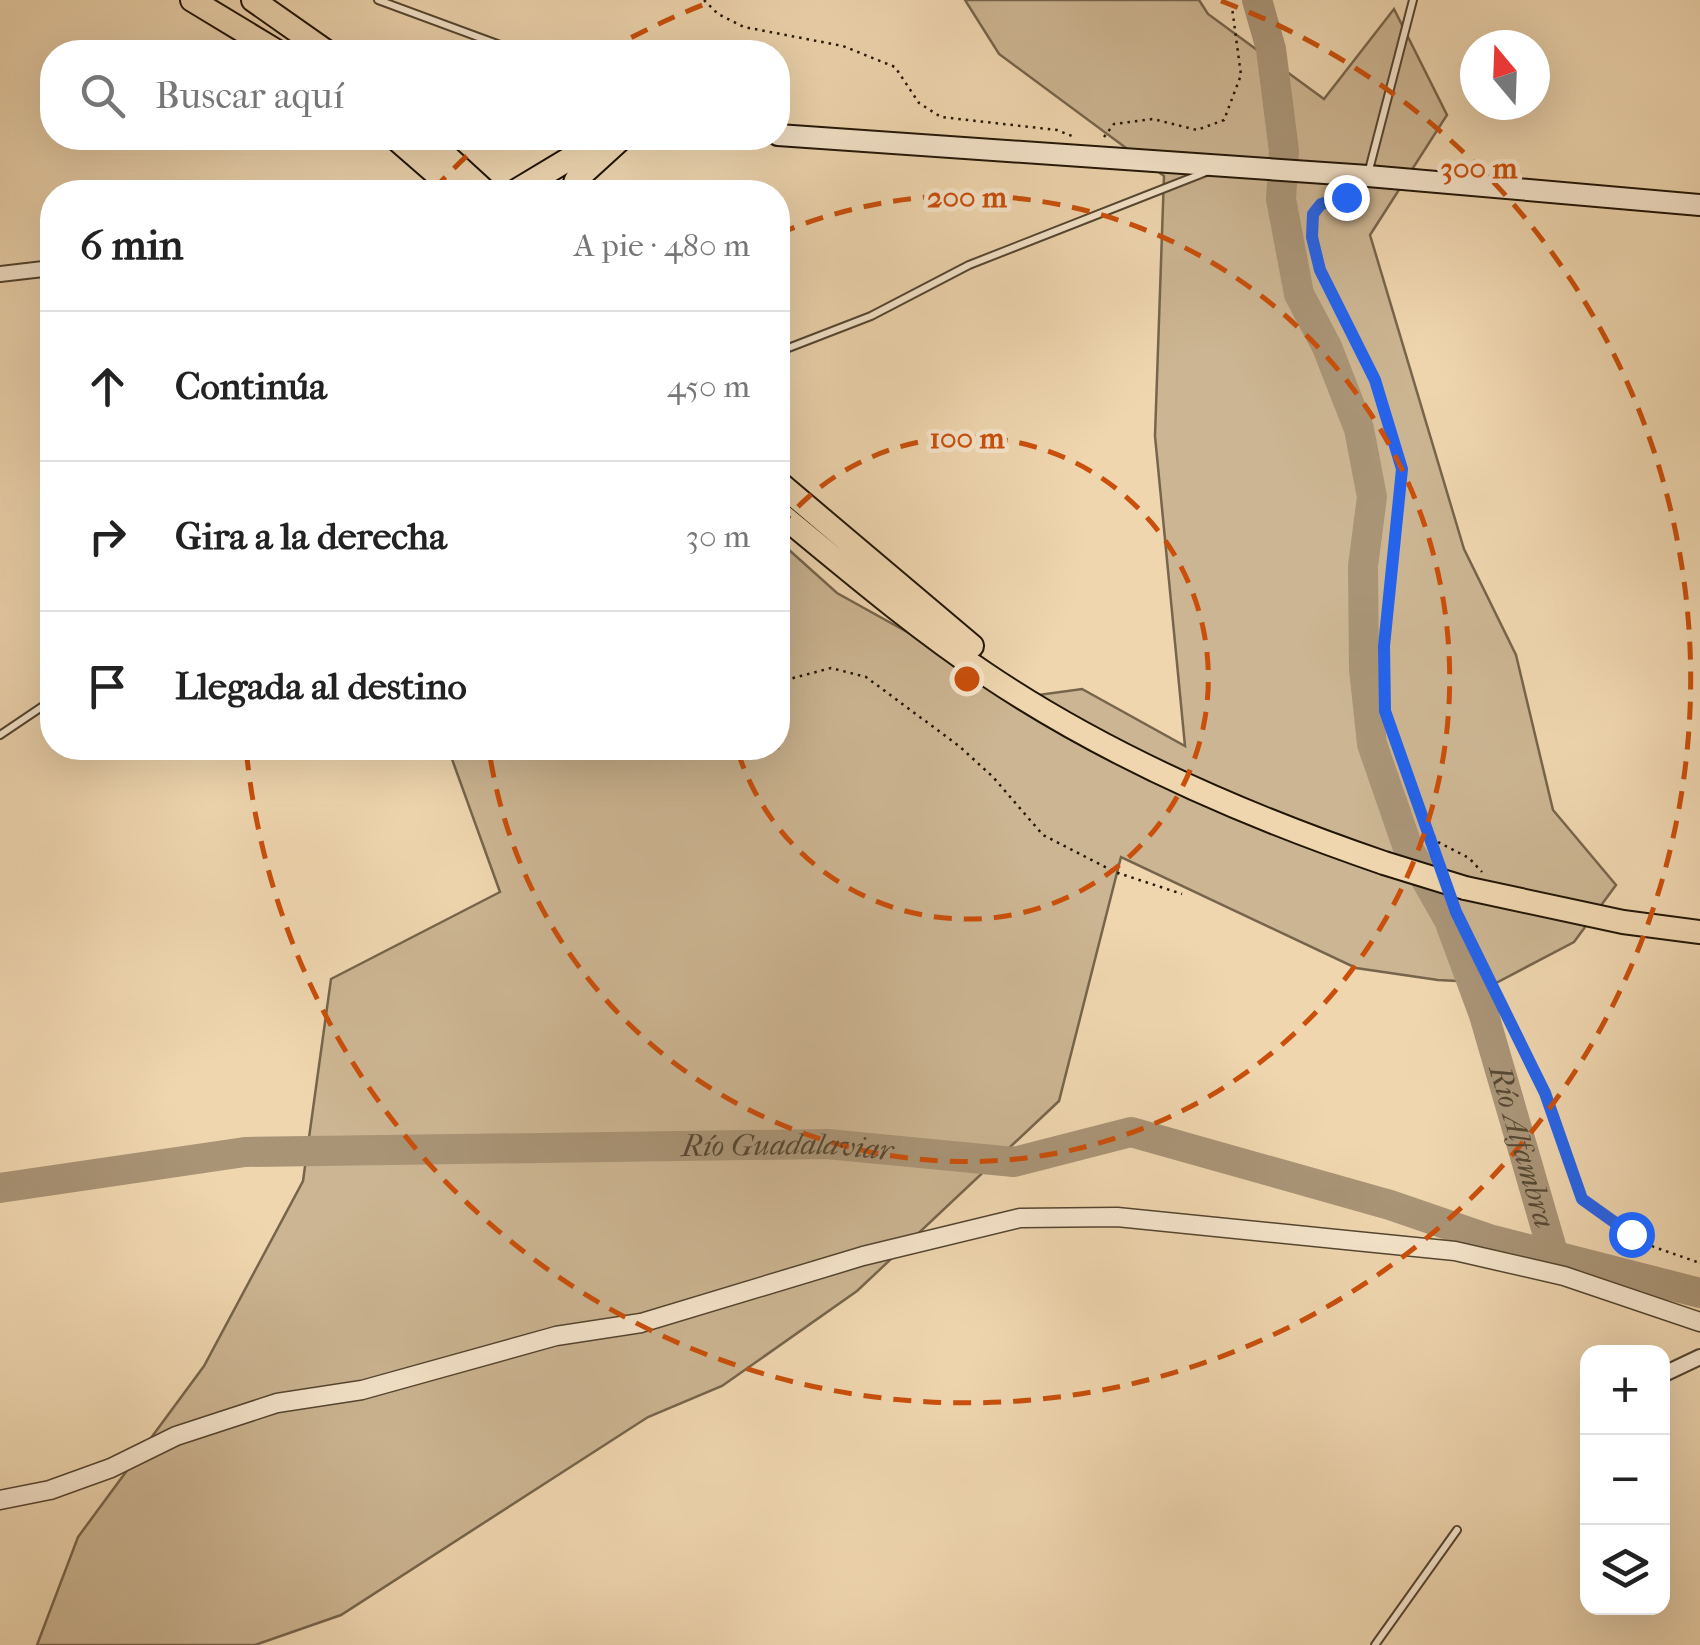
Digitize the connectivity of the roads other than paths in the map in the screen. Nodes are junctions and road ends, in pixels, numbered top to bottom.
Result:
1 (192, 0) edge
2 (253, 0) edge
3 (378, 0) edge
4 (1413, 0) edge
5 (252, 40) edge
6 (258, 40) edge
7 (309, 40) edge
8 (487, 40) edge
9 (790, 130) edge
10 (790, 137) edge
11 (811, 138) junction
12 (392, 150) edge
13 (409, 150) edge
14 (439, 150) edge
15 (590, 150) edge
16 (607, 150) edge
17 (1216, 166) junction
18 (1368, 176) junction
19 (426, 180) edge
20 (443, 180) edge
21 (473, 180) edge
22 (534, 180) edge
23 (576, 180) edge
24 (1700, 205) edge
25 (40, 269) edge
26 (0, 274) edge
27 (790, 347) edge
28 (790, 493) edge
29 (790, 521) edge
30 (40, 708) edge
31 (0, 735) edge
32 (1090, 736) junction
33 (1700, 932) edge
34 (1700, 1322) edge
35 (1700, 1357) edge
36 (1670, 1371) edge
37 (0, 1500) edge
38 (1457, 1530) dead end
39 (1375, 1645) edge

1 - 5 highway
1 - 6 highway
2 - 7 highway
3 - 8 lane
4 - 18 lane
9 - 11 lane
10 - 11 main road
11 - 17 main road
12 - 19 highway
13 - 20 highway
14 - 21 highway
15 - 22 highway
16 - 23 highway
17 - 18 main road
17 - 27 lane
18 - 24 main road
25 - 26 street
28 - 32 highway
29 - 32 highway
30 - 31 lane
32 - 33 highway, bridge
34 - 37 street
35 - 36 street
38 - 39 lane

